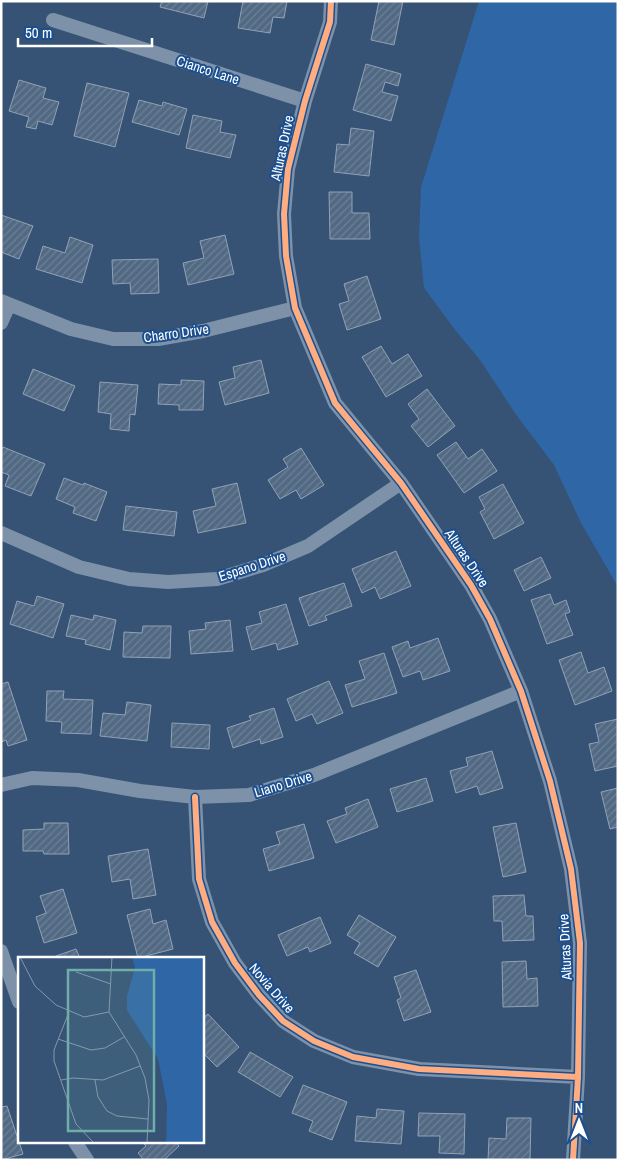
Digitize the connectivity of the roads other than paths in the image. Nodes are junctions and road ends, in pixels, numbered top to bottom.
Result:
1 (331, 1) edge
2 (53, 20) dead end
3 (305, 101) junction
4 (5, 303) edge
5 (295, 308) junction
6 (1, 323) edge
7 (401, 483) junction
8 (1, 533) edge
9 (521, 691) junction
10 (1, 785) edge
11 (195, 797) junction
12 (1, 952) edge
13 (18, 999) edge
14 (578, 1077) junction
15 (76, 1144) edge
16 (87, 1160) edge
17 (573, 1160) edge

1 - 3 street, Alturas Drive
2 - 3 street, Cianco Lane
3 - 5 street, Alturas Drive
4 - 5 street, Charro Drive
4 - 6 street
5 - 7 street, Alturas Drive
7 - 8 street, Espano Drive
7 - 9 street, Alturas Drive
9 - 11 street, Liano Drive
9 - 14 street, Alturas Drive
10 - 11 street, Liano Drive
11 - 14 street, Novia Drive
12 - 13 street
14 - 17 street, Alturas Drive
15 - 16 street

